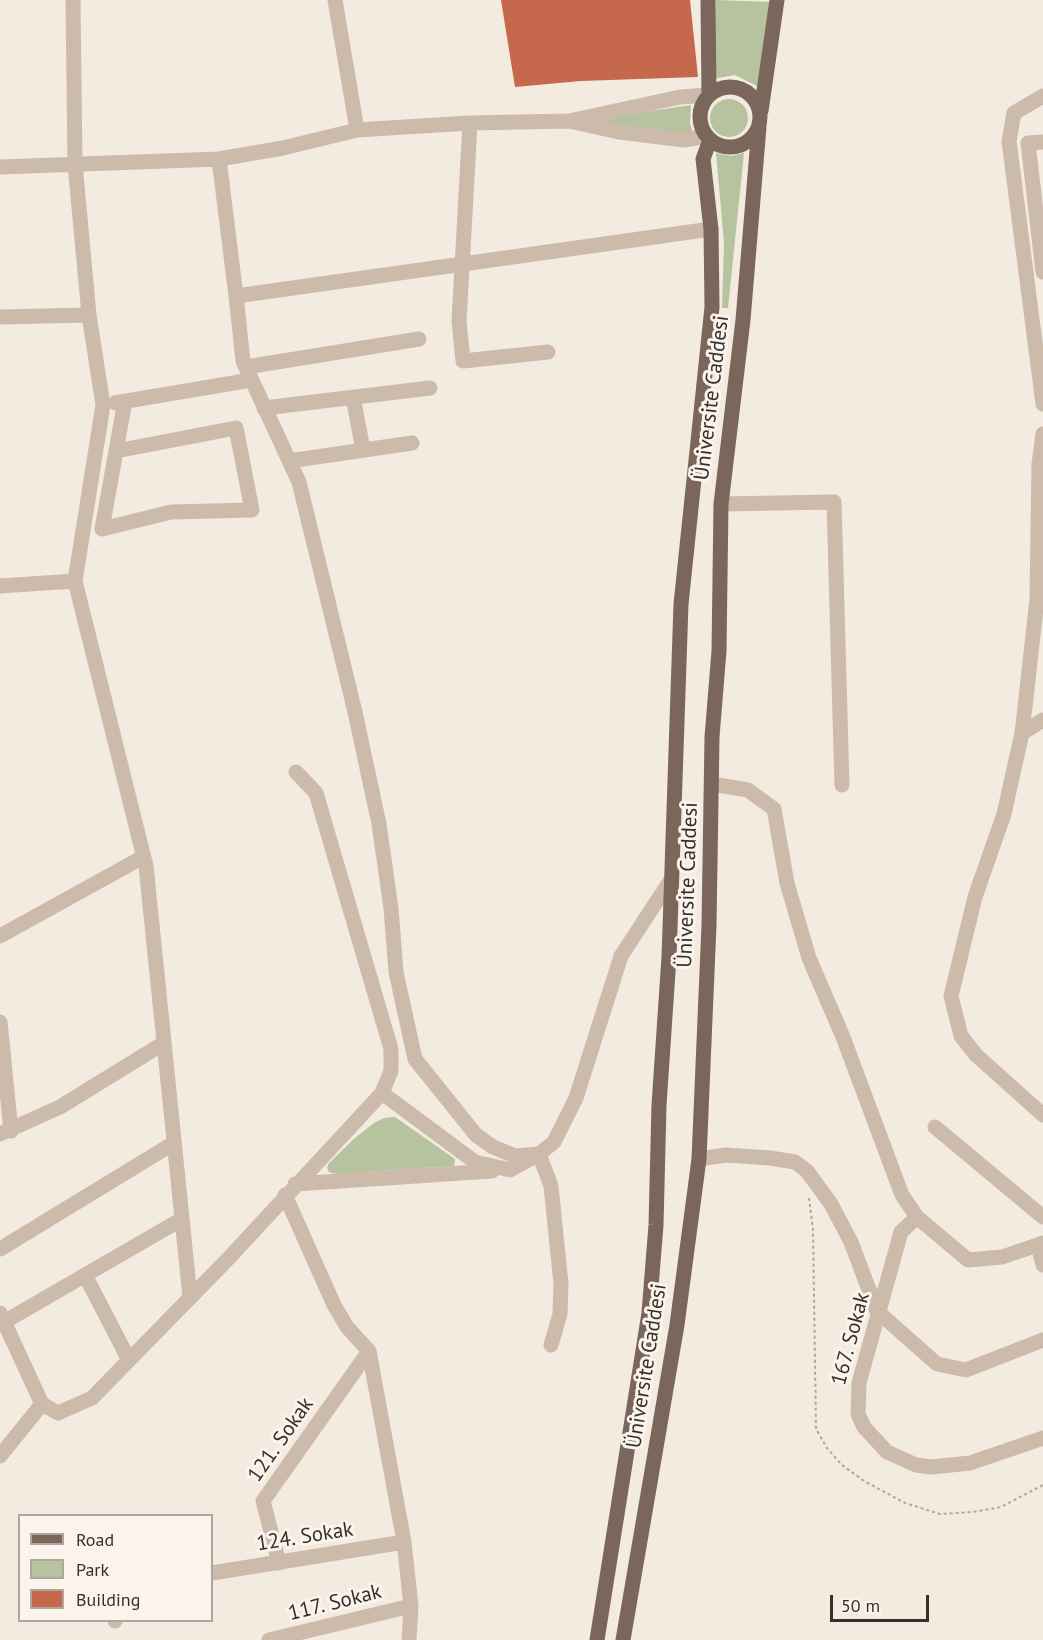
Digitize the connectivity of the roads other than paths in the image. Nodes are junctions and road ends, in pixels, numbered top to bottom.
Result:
1 (72, 0) edge
2 (335, 0) edge
3 (708, 0) edge
4 (777, 0) edge
5 (709, 95) junction
6 (1043, 96) edge
7 (569, 121) junction
8 (760, 122) junction
9 (470, 123) junction
10 (357, 130) junction
11 (708, 138) junction
12 (1043, 142) edge
13 (219, 159) junction
14 (75, 164) junction
15 (0, 167) edge
16 (711, 230) junction
17 (461, 262) junction
18 (1043, 272) edge
19 (236, 296) junction
20 (89, 315) junction
21 (0, 317) edge
22 (419, 339) dead end
23 (548, 352) dead end
24 (248, 374) junction
25 (430, 388) dead end
26 (353, 397) junction
27 (125, 401) junction
28 (1043, 404) edge
29 (103, 405) junction
30 (264, 408) junction
31 (1043, 434) edge
32 (412, 443) dead end
33 (363, 450) junction
34 (116, 452) junction
35 (289, 461) junction
36 (721, 504) junction
37 (75, 581) junction
38 (0, 586) edge
39 (1043, 720) edge
40 (1022, 733) junction
41 (296, 772) dead end
42 (712, 784) junction
43 (842, 785) dead end
44 (143, 856) junction
45 (670, 881) junction
46 (0, 936) edge
47 (0, 1022) edge
48 (164, 1043) junction
49 (382, 1093) junction
50 (1043, 1115) edge
51 (935, 1127) dead end
52 (5, 1132) edge
53 (174, 1143) junction
54 (539, 1154) junction
55 (699, 1159) junction
56 (510, 1170) junction
57 (290, 1190) junction
58 (917, 1216) junction
59 (1043, 1217) edge
60 (182, 1219) junction
61 (1041, 1244) edge
62 (0, 1249) edge
63 (1043, 1265) edge
64 (85, 1275) junction
65 (190, 1297) junction
66 (877, 1311) junction
67 (2, 1317) edge
68 (1043, 1340) edge
69 (551, 1345) dead end
70 (369, 1351) junction
71 (129, 1360) junction
72 (42, 1404) junction
73 (1043, 1438) edge
74 (0, 1456) edge
75 (404, 1542) junction
76 (279, 1563) junction
77 (213, 1573) edge
78 (411, 1606) junction
79 (269, 1640) edge
80 (409, 1640) edge
81 (597, 1640) edge
82 (623, 1640) edge

1 - 14 street
2 - 10 street
3 - 5 main road, Üniversite Caddesi
4 - 8 main road, Üniversite Caddesi
5 - 7 street
5 - 8 main road
5 - 11 main road, Üniversite Caddesi
6 - 28 street
7 - 9 street
7 - 11 street
8 - 11 main road
8 - 36 main road, Üniversite Caddesi
9 - 10 street
9 - 17 street
10 - 13 street
11 - 16 main road, Üniversite Caddesi
12 - 18 street
13 - 14 street
13 - 19 street
14 - 15 street
14 - 20 street
16 - 17 street
16 - 45 main road, Üniversite Caddesi
17 - 19 street
17 - 23 street
19 - 24 street
20 - 21 street
20 - 29 street
22 - 24 street
24 - 27 street
24 - 30 street
25 - 26 street
26 - 30 street
26 - 33 street
27 - 29 street
27 - 34 street
29 - 37 street
30 - 35 street
31 - 40 street
32 - 33 street
33 - 35 street
34 - 34 street
35 - 54 street
36 - 42 main road, Üniversite Caddesi
36 - 43 street
37 - 38 street
37 - 44 street
39 - 40 street
40 - 50 street
41 - 49 street
42 - 55 main road, Üniversite Caddesi
42 - 58 street
44 - 46 street
44 - 48 street
45 - 54 street
45 - 81 main road, Üniversite Caddesi
47 - 52 street
48 - 52 street
48 - 53 street
49 - 56 street
49 - 57 street
51 - 59 street
53 - 60 street
53 - 62 street
54 - 56 street
54 - 69 street
55 - 66 street
55 - 82 main road, Üniversite Caddesi
56 - 57 street
57 - 65 street
57 - 70 street
58 - 61 street
58 - 66 street, 167. Sokak
60 - 64 street
60 - 65 street
61 - 63 street
64 - 67 street
64 - 71 street
65 - 71 street
66 - 68 street
66 - 73 street, 167. Sokak
67 - 72 street
70 - 75 street
70 - 76 street, 121. Sokak
71 - 72 street
72 - 74 street
75 - 76 street, 124. Sokak
75 - 78 street
76 - 77 street, 124. Sokak
78 - 79 street, 117. Sokak
78 - 80 street

